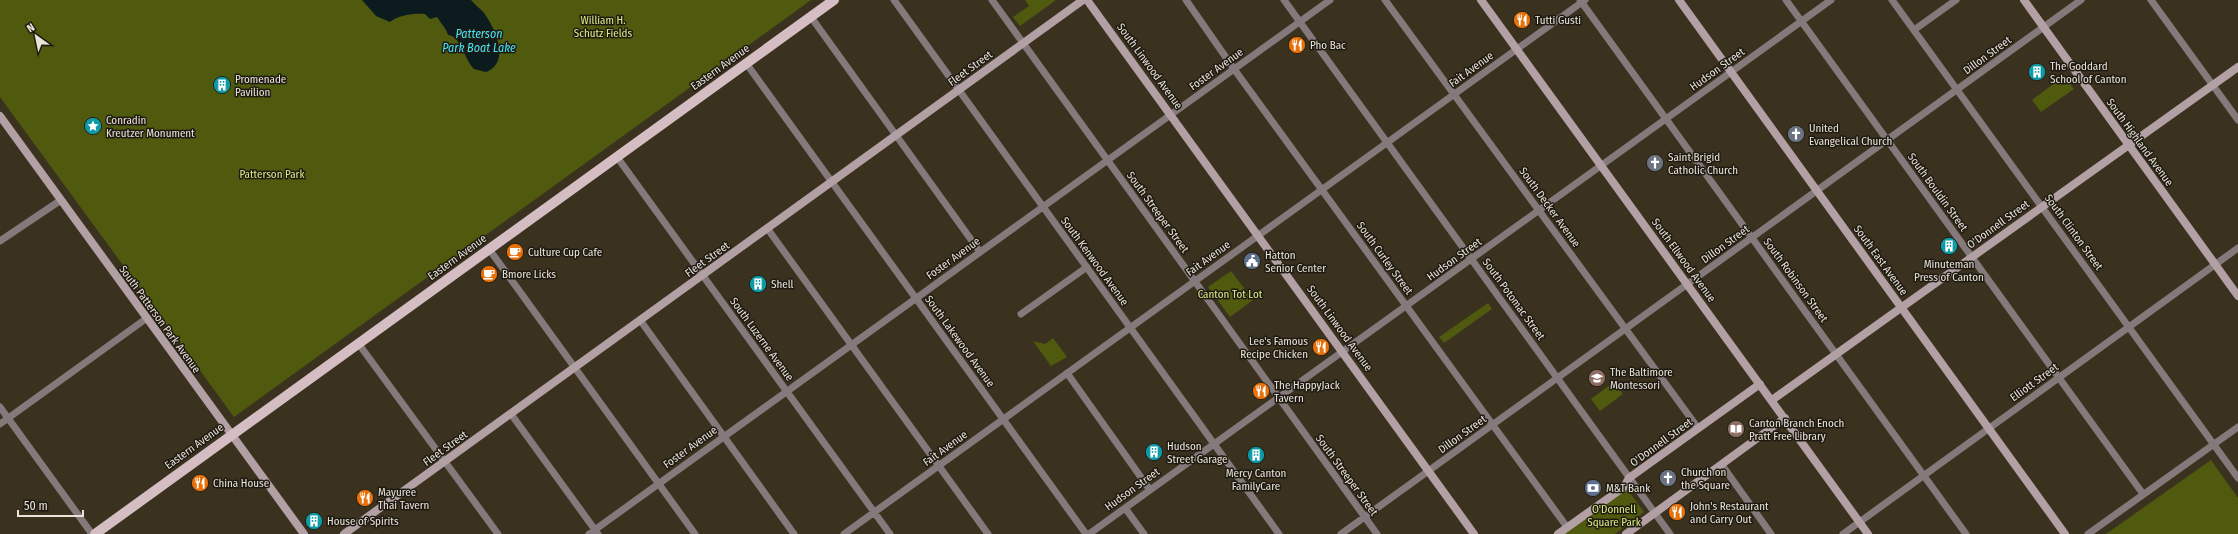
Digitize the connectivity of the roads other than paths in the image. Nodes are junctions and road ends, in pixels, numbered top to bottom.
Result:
1 (834, 0) edge
2 (894, 0) edge
3 (992, 0) edge
4 (1083, 0) edge
5 (1087, 0) edge
6 (1186, 0) edge
7 (1284, 0) edge
8 (1330, 0) edge
9 (1385, 0) edge
10 (1480, 0) edge
11 (1679, 0) edge
12 (1786, 0) edge
13 (1832, 0) edge
14 (1892, 0) edge
15 (1956, 0) edge
16 (2024, 0) edge
17 (2081, 0) edge
18 (2151, 0) edge
19 (1582, 1) edge
20 (811, 17) junction
21 (1300, 22) junction
22 (1802, 22) junction
23 (2044, 27) junction
24 (1914, 30) junction
25 (1023, 44) junction
26 (1517, 48) junction
27 (746, 63) junction
28 (2238, 67) edge
29 (1234, 69) junction
30 (1732, 72) junction
31 (2213, 85) junction
32 (959, 90) junction
33 (1957, 90) junction
34 (1454, 94) junction
35 (1172, 114) junction
36 (0, 116) edge
37 (1667, 119) junction
38 (2238, 120) edge
39 (895, 136) junction
40 (1887, 140) junction
41 (1388, 142) junction
42 (2129, 145) junction
43 (617, 156) junction
44 (1107, 160) junction
45 (1602, 166) junction
46 (832, 182) junction
47 (1322, 190) junction
48 (1818, 191) junction
49 (61, 200) junction
50 (1043, 206) junction
51 (2042, 207) junction
52 (1539, 211) junction
53 (767, 228) junction
54 (1259, 235) junction
55 (1752, 238) junction
56 (0, 241) edge
57 (2238, 248) edge
58 (489, 249) junction
59 (980, 252) junction
60 (1972, 257) junction
61 (1472, 260) junction
62 (2215, 264) junction
63 (1087, 267) junction
64 (703, 276) junction
65 (1194, 281) junction
66 (1688, 285) junction
67 (2238, 296) edge
68 (916, 298) junction
69 (1407, 307) junction
70 (1902, 307) junction
71 (1022, 314) dead end
72 (147, 318) junction
73 (640, 320) junction
74 (2128, 327) junction
75 (1130, 328) junction
76 (1626, 329) junction
77 (358, 343) junction
78 (851, 345) junction
79 (1343, 352) junction
80 (1836, 354) junction
81 (574, 367) junction
82 (1067, 373) junction
83 (1558, 378) junction
84 (2059, 378) junction
85 (1760, 384) junction
86 (787, 392) junction
87 (1279, 398) junction
88 (1772, 400) junction
89 (0, 407) edge
90 (511, 414) junction
91 (8, 418) junction
92 (1785, 418) junction
93 (1004, 419) junction
94 (0, 424) edge
95 (1493, 425) junction
96 (2238, 427) edge
97 (1698, 428) junction
98 (1989, 428) junction
99 (231, 435) junction
100 (724, 437) junction
101 (1214, 444) junction
102 (2213, 444) junction
103 (445, 461) junction
104 (939, 466) junction
105 (1722, 466) junction
106 (1429, 471) junction
107 (1924, 475) junction
108 (1629, 478) junction
109 (2238, 478) edge
110 (658, 484) junction
111 (1150, 490) junction
112 (2143, 494) junction
113 (1125, 508) junction
114 (874, 512) junction
115 (1655, 513) junction
116 (1365, 517) junction
117 (1859, 522) junction
118 (1567, 527) junction
119 (594, 533) edge
120 (94, 534) edge
121 (304, 534) edge
122 (344, 534) edge
123 (498, 534) edge
124 (695, 534) edge
125 (794, 534) edge
126 (844, 534) edge
127 (890, 534) edge
128 (988, 534) edge
129 (1087, 534) edge
130 (1144, 534) edge
131 (1279, 534) edge
132 (1342, 534) edge
133 (1377, 534) edge
134 (1474, 534) edge
135 (1558, 534) edge
136 (1626, 534) edge
137 (1670, 534) edge
138 (1771, 534) edge
139 (1843, 534) edge
140 (1868, 534) edge
141 (1966, 534) edge
142 (2065, 534) edge
143 (2088, 534) edge

1 - 20 main road, Eastern Avenue
2 - 32 street, South Kenwood Avenue
3 - 25 street, South Streeper Street
4 - 25 street, Fleet Street
5 - 35 street, South Linwood Avenue
6 - 29 street, South Curley Street
7 - 21 street, South Potomac Street
8 - 21 street, Foster Avenue
9 - 34 street, South Decker Avenue
10 - 26 street, South Ellwood Avenue
11 - 30 street, South East Avenue
12 - 22 street, South Bouldin Street
13 - 22 street, Hudson Street
14 - 24 street, South Clinton Street
15 - 24 street
16 - 23 street, South Highland Avenue
17 - 23 street, Dillon Street
18 - 31 street
19 - 26 street, Fait Avenue
19 - 37 street, South Robinson Street
20 - 27 main road, Eastern Avenue
20 - 39 street
21 - 29 street, Foster Avenue
21 - 41 street, South Potomac Street
22 - 30 street, Hudson Street
22 - 40 street, South Bouldin Street
23 - 33 street, Dillon Street
23 - 42 street, South Highland Avenue
24 - 33 street, South Clinton Street
25 - 32 street, Fleet Street
25 - 44 street, South Streeper Street
26 - 34 street, Fait Avenue
26 - 45 street, South Ellwood Avenue
27 - 43 main road, Eastern Avenue
27 - 46 street, South Lakewood Avenue
28 - 31 street, O'Donnell Street
29 - 35 street, Foster Avenue
29 - 47 street, South Curley Street
30 - 37 street, Hudson Street
30 - 48 street, South East Avenue
31 - 38 street
31 - 42 street, O'Donnell Street
32 - 39 street, Fleet Street
32 - 50 street, South Kenwood Avenue
33 - 40 street, Dillon Street
33 - 51 street, South Clinton Street
34 - 41 street, Fait Avenue
34 - 52 street, South Decker Avenue
35 - 44 street, Foster Avenue
35 - 54 street, South Linwood Avenue
36 - 49 street, South Patterson Park Avenue
37 - 45 street, Hudson Street
37 - 55 street, South Robinson Street
39 - 46 street, Fleet Street
39 - 59 street
40 - 48 street, Dillon Street
40 - 60 street, South Bouldin Street
41 - 47 street, Fait Avenue
41 - 61 street, South Potomac Street
42 - 51 street, O'Donnell Street
42 - 62 street, South Highland Avenue
43 - 58 main road, Eastern Avenue
43 - 64 street, South Luzerne Avenue
44 - 50 street, Foster Avenue
44 - 65 street, South Streeper Street
45 - 52 street, Hudson Street
45 - 66 street, South Ellwood Avenue
46 - 53 street, Fleet Street
46 - 68 street, South Lakewood Avenue
47 - 54 street, Fait Avenue
47 - 69 street, South Curley Street
48 - 55 street, Dillon Street
48 - 70 street, South East Avenue
49 - 56 street
49 - 72 street, South Patterson Park Avenue
50 - 59 street, Foster Avenue
50 - 63 street, South Kenwood Avenue
51 - 60 street, O'Donnell Street
51 - 74 street, South Clinton Street
52 - 61 street, Hudson Street
52 - 76 street, South Decker Avenue
53 - 64 street, Fleet Street
53 - 78 street
54 - 65 street, Fait Avenue
54 - 79 street, South Linwood Avenue
55 - 66 street, Dillon Street
55 - 80 street, South Robinson Street
57 - 62 street, Elliott Street
58 - 77 main road, Eastern Avenue
58 - 81 street
59 - 68 street, Foster Avenue
60 - 70 street, O'Donnell Street
60 - 84 street, South Bouldin Street
61 - 69 street, Hudson Street
61 - 83 street, South Potomac Street
62 - 67 street, South Highland Avenue
62 - 74 street, Elliott Street
63 - 71 street
63 - 75 street, South Kenwood Avenue
64 - 73 street, Fleet Street
64 - 86 street, South Luzerne Avenue
65 - 75 street, Fait Avenue
65 - 87 street, South Streeper Street
66 - 76 street, Dillon Street
66 - 85 street, South Ellwood Avenue
68 - 78 street, Foster Avenue
68 - 93 street, South Lakewood Avenue
69 - 79 street, Hudson Street
69 - 95 street, South Curley Street
70 - 80 street, O'Donnell Street
70 - 98 street, South East Avenue
72 - 91 street
72 - 99 street, South Patterson Park Avenue
73 - 81 street, Fleet Street
73 - 100 street
74 - 84 street, Elliott Street
74 - 102 street, South Clinton Street
75 - 82 street, Fait Avenue
75 - 101 street, South Kenwood Avenue
76 - 83 street, Dillon Street
76 - 97 street, South Decker Avenue
77 - 99 main road, Eastern Avenue
77 - 103 street
78 - 86 street, Foster Avenue
78 - 104 street
79 - 87 street, Hudson Street
79 - 106 street, South Linwood Avenue
80 - 88 street, O'Donnell Street
80 - 107 street, South Robinson Street
81 - 90 street, Fleet Street
81 - 110 street
82 - 93 street, Fait Avenue
82 - 111 street
83 - 95 street, Dillon Street
83 - 108 street, South Potomac Street
84 - 98 street, Elliott Street
84 - 112 street, South Bouldin Street
85 - 88 street, South Ellwood Avenue
85 - 97 street, O'Donnell Street
86 - 100 street, Foster Avenue
86 - 114 street, South Luzerne Avenue
87 - 101 street, Hudson Street
87 - 116 street, South Streeper Street
88 - 92 street, South Ellwood Avenue
89 - 91 street
90 - 103 street, Fleet Street
90 - 119 street
91 - 94 street
91 - 120 street
92 - 105 street
92 - 117 street, South Ellwood Avenue
93 - 104 street, Fait Avenue
93 - 129 street, South Lakewood Avenue
95 - 106 street, Dillon Street
95 - 118 street, South Curley Street
96 - 102 street
97 - 108 street, O'Donnell Street
98 - 107 street, Elliott Street
98 - 142 street, South East Avenue
99 - 120 main road, Eastern Avenue
99 - 121 street, South Patterson Park Avenue
100 - 110 street, Foster Avenue
100 - 125 street
101 - 111 street, Hudson Street
101 - 131 street, South Kenwood Avenue
102 - 109 street, South Clinton Street
102 - 112 street
103 - 122 street, Fleet Street
103 - 123 street
104 - 114 street, Fait Avenue
104 - 128 street
105 - 115 street
105 - 138 street
106 - 116 street, Dillon Street
106 - 134 street, South Linwood Avenue
107 - 117 street, Elliott Street
107 - 141 street, South Robinson Street
108 - 115 street, South Potomac Street
108 - 118 street, O'Donnell Street
110 - 119 street, Foster Avenue
110 - 124 street
111 - 113 street, Hudson Street
112 - 143 street
113 - 129 street, Hudson Street
113 - 130 street
114 - 126 street, Fait Avenue
114 - 127 street, South Luzerne Avenue
115 - 136 street
115 - 137 street, South Potomac Street
116 - 132 street, Dillon Street
116 - 133 street, South Streeper Street
117 - 139 street, Elliott Street
117 - 140 street, South Ellwood Avenue
118 - 135 street, O'Donnell Street

